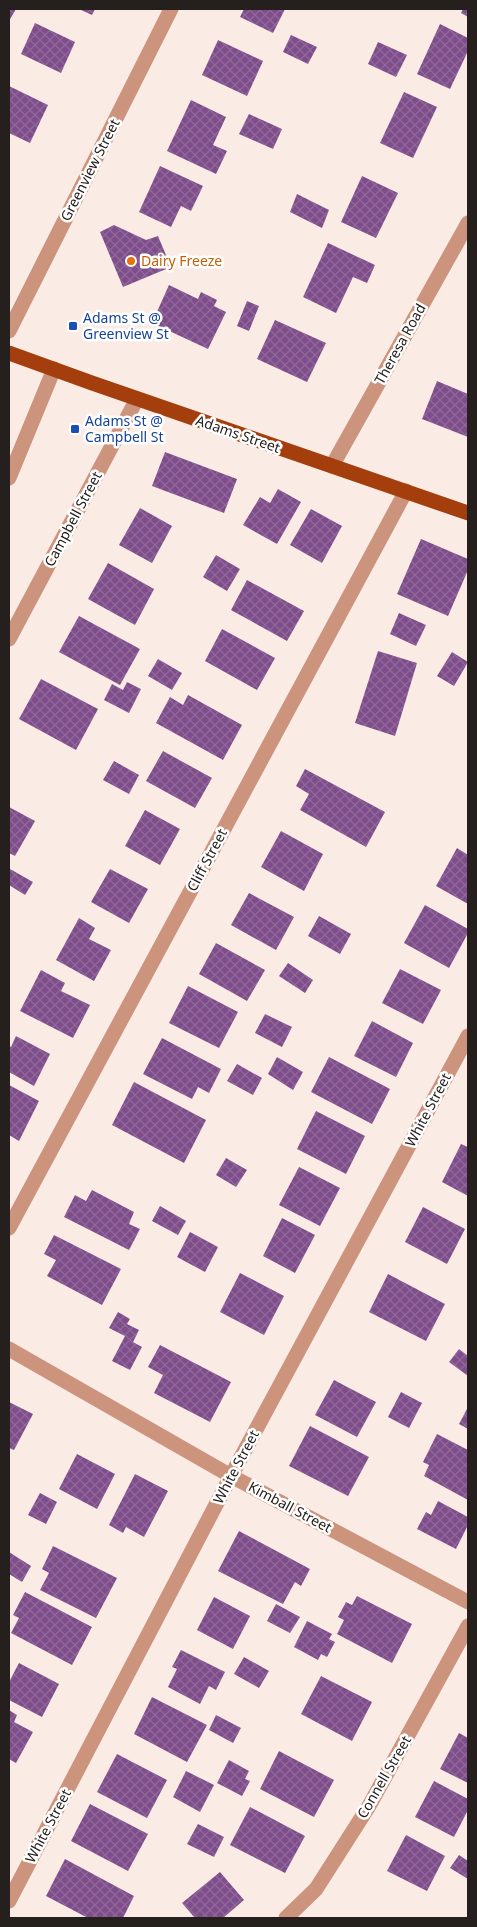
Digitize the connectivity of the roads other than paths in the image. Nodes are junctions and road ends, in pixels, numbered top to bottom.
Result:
1 (171, 9) edge
2 (468, 223) edge
3 (9, 331) edge
4 (9, 353) edge
5 (54, 369) junction
6 (137, 399) junction
7 (332, 466) junction
8 (9, 478) edge
9 (406, 491) junction
10 (468, 512) edge
11 (9, 639) edge
12 (468, 1036) edge
13 (9, 1228) edge
14 (9, 1349) edge
15 (231, 1476) junction
16 (468, 1602) edge
17 (468, 1626) edge
18 (9, 1901) edge
19 (286, 1918) edge

1 - 3 street, Greenview Street
2 - 7 street, Theresa Road
4 - 5 main road, Adams Street
5 - 6 main road, Adams Street
5 - 8 street
6 - 7 main road, Adams Street
6 - 11 street, Campbell Street
7 - 9 main road, Adams Street
9 - 10 main road, Adams Street
9 - 13 street, Cliff Street
12 - 15 street, White Street
14 - 15 street, Kimball Street
15 - 16 street, Kimball Street
15 - 18 street, White Street
17 - 19 street, Connell Street

